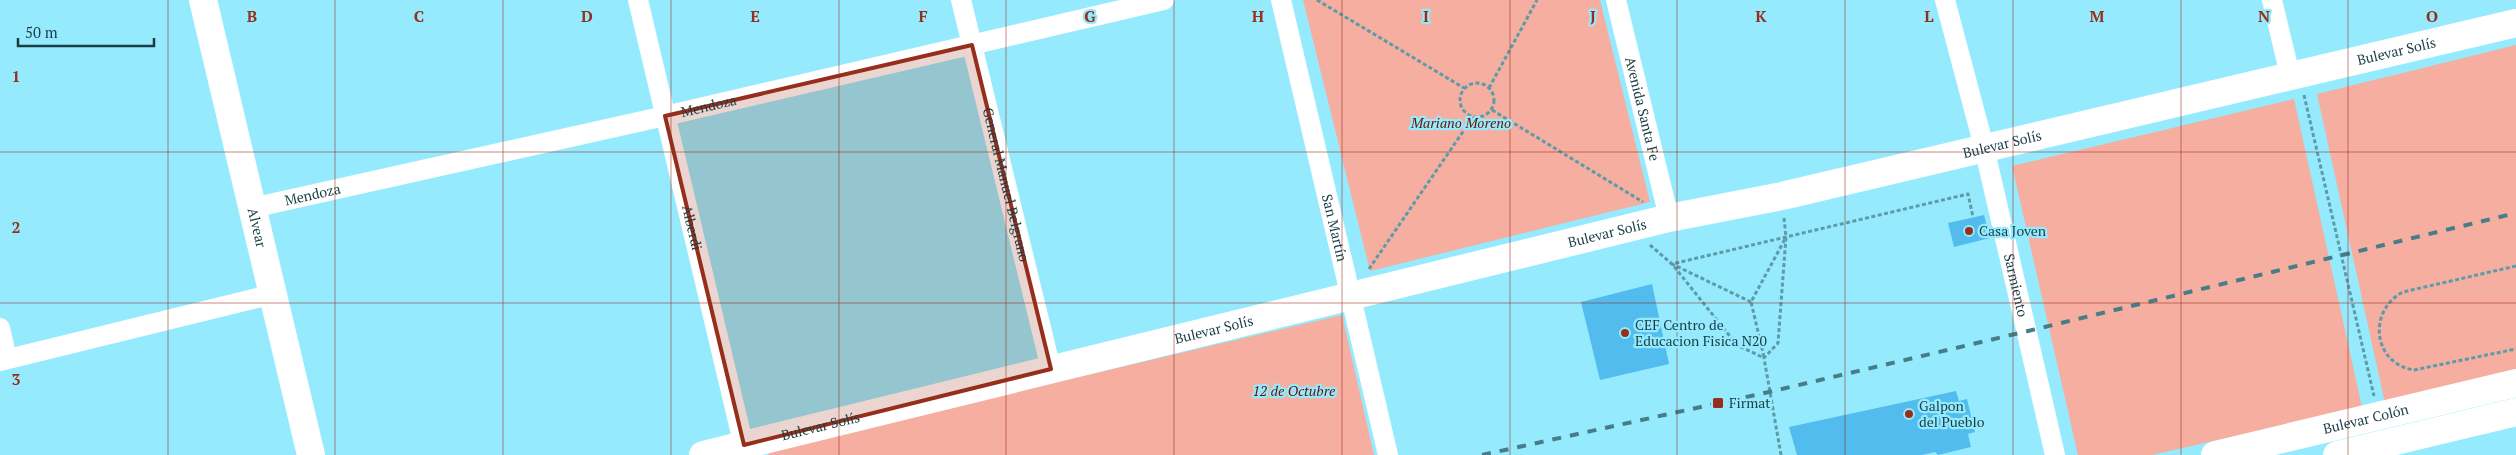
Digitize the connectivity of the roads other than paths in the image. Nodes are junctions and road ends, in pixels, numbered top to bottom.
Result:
1 (203, 0) edge
2 (638, 0) edge
3 (961, 0) edge
4 (1164, 0) edge
5 (1280, 0) edge
6 (1616, 0) edge
7 (1945, 0) edge
8 (2272, 0) edge
9 (2516, 23) edge
10 (972, 45) junction
11 (2294, 74) junction
12 (665, 116) junction
13 (1984, 147) junction
14 (252, 208) junction
15 (1669, 218) junction
16 (273, 294) junction
17 (1351, 295) junction
18 (0, 328) edge
19 (3, 360) edge
20 (1051, 369) junction
21 (2516, 383) edge
22 (2516, 412) edge
23 (2370, 418) junction
24 (745, 450) edge
25 (2369, 451) edge
26 (311, 455) edge
27 (703, 455) edge
28 (1388, 455) edge
29 (2055, 455) edge
30 (2215, 455) edge
31 (2337, 455) edge

1 - 14 street, Alvear
2 - 12 street, Alberdi
3 - 10 street, General Manuel Belgrano
4 - 10 street, Mendoza
5 - 17 street, San Martín
6 - 15 street, Avenida Santa Fe
7 - 13 street, Sarmiento
8 - 11 street
9 - 11 street, Bulevar Solís
10 - 12 street, Mendoza
10 - 20 street, General Manuel Belgrano
11 - 13 street, Bulevar Solís
12 - 14 street, Mendoza
12 - 24 street, Alberdi
13 - 15 street, Bulevar Solís
13 - 29 street, Sarmiento
14 - 16 street, Alvear
15 - 17 street, Bulevar Solís
16 - 19 street
16 - 26 street, Alvear
17 - 20 street, Bulevar Solís
17 - 28 street, San Martín
18 - 19 street
20 - 24 street, Bulevar Solís
21 - 23 street, Bulevar Colón
22 - 25 street, Bulevar Colón
23 - 25 street
23 - 30 street, Bulevar Colón
24 - 27 street, Bulevar Solís
25 - 31 street, Bulevar Colón

